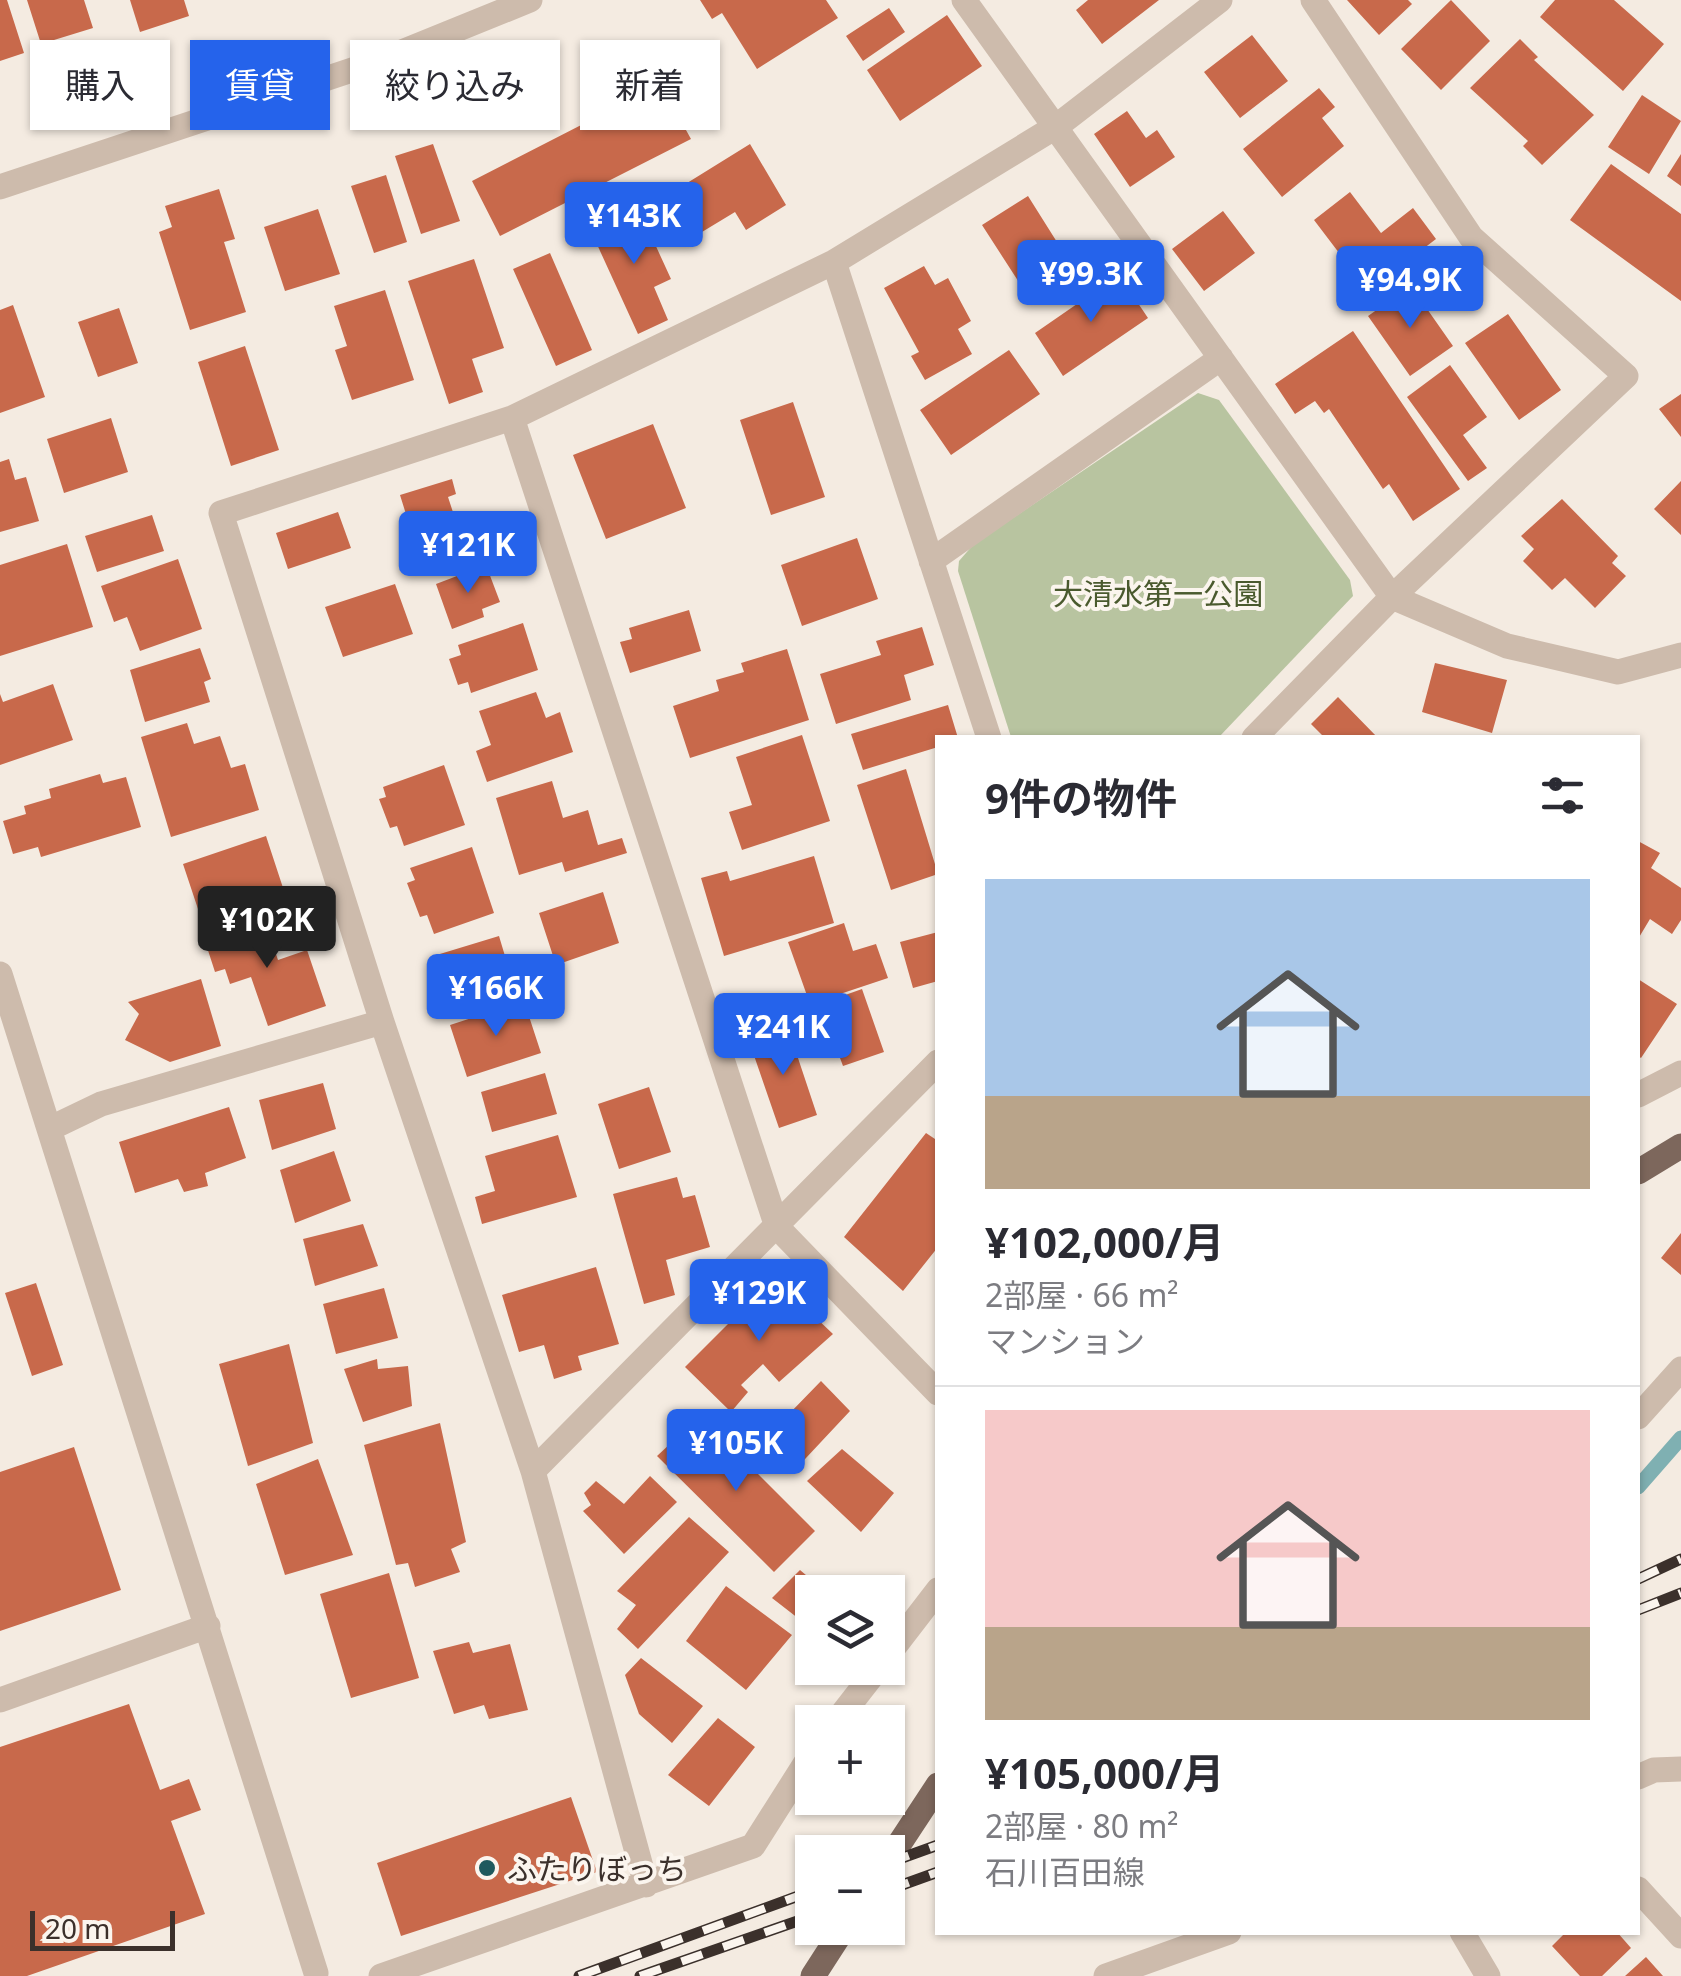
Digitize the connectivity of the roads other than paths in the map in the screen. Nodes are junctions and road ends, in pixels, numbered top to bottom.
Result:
1 (530, 0) edge
2 (964, 0) edge
3 (1220, 0) edge
4 (1313, 0) edge
5 (1057, 126) junction
6 (0, 186) edge
7 (834, 262) junction
8 (1221, 358) junction
9 (512, 418) junction
10 (931, 560) junction
11 (1392, 597) junction
12 (1681, 655) edge
13 (988, 735) edge
14 (1257, 735) edge
15 (0, 974) edge
16 (382, 1022) junction
17 (935, 1065) edge
18 (1681, 1073) edge
19 (1640, 1093) edge
20 (51, 1128) junction
21 (1681, 1146) edge
22 (1640, 1171) edge
23 (776, 1227) junction
24 (1681, 1369) edge
25 (935, 1390) edge
26 (1640, 1415) edge
27 (533, 1472) junction
28 (935, 1594) edge
29 (208, 1626) junction
30 (905, 1633) edge
31 (865, 1685) edge
32 (0, 1700) edge
33 (849, 1705) edge
34 (1681, 1768) edge
35 (1640, 1776) edge
36 (795, 1780) edge
37 (935, 1788) edge
38 (905, 1835) edge
39 (646, 1885) junction
40 (1640, 1891) edge
41 (1221, 1935) edge
42 (1464, 1935) edge
43 (1681, 1936) edge
44 (833, 1945) edge
45 (318, 1975) edge
46 (382, 1976) edge
47 (813, 1976) edge
48 (1106, 1976) edge
49 (1488, 1976) edge

1 - 6 street
2 - 5 street
3 - 5 street
4 - 11 street
5 - 7 street
5 - 8 street
7 - 9 street
7 - 10 street
8 - 10 street
8 - 11 street
9 - 16 street
9 - 23 street
10 - 13 street
11 - 12 street
11 - 14 street
15 - 20 street
16 - 20 street
16 - 27 street
17 - 23 street
18 - 19 street
20 - 29 street
21 - 22 main road
23 - 25 street
23 - 27 street
24 - 26 street
27 - 39 street
28 - 30 street
29 - 32 street
29 - 45 street
31 - 33 street
34 - 35 street
36 - 39 street
37 - 38 main road
39 - 46 street
40 - 43 street
41 - 48 street
42 - 49 street
44 - 47 main road

